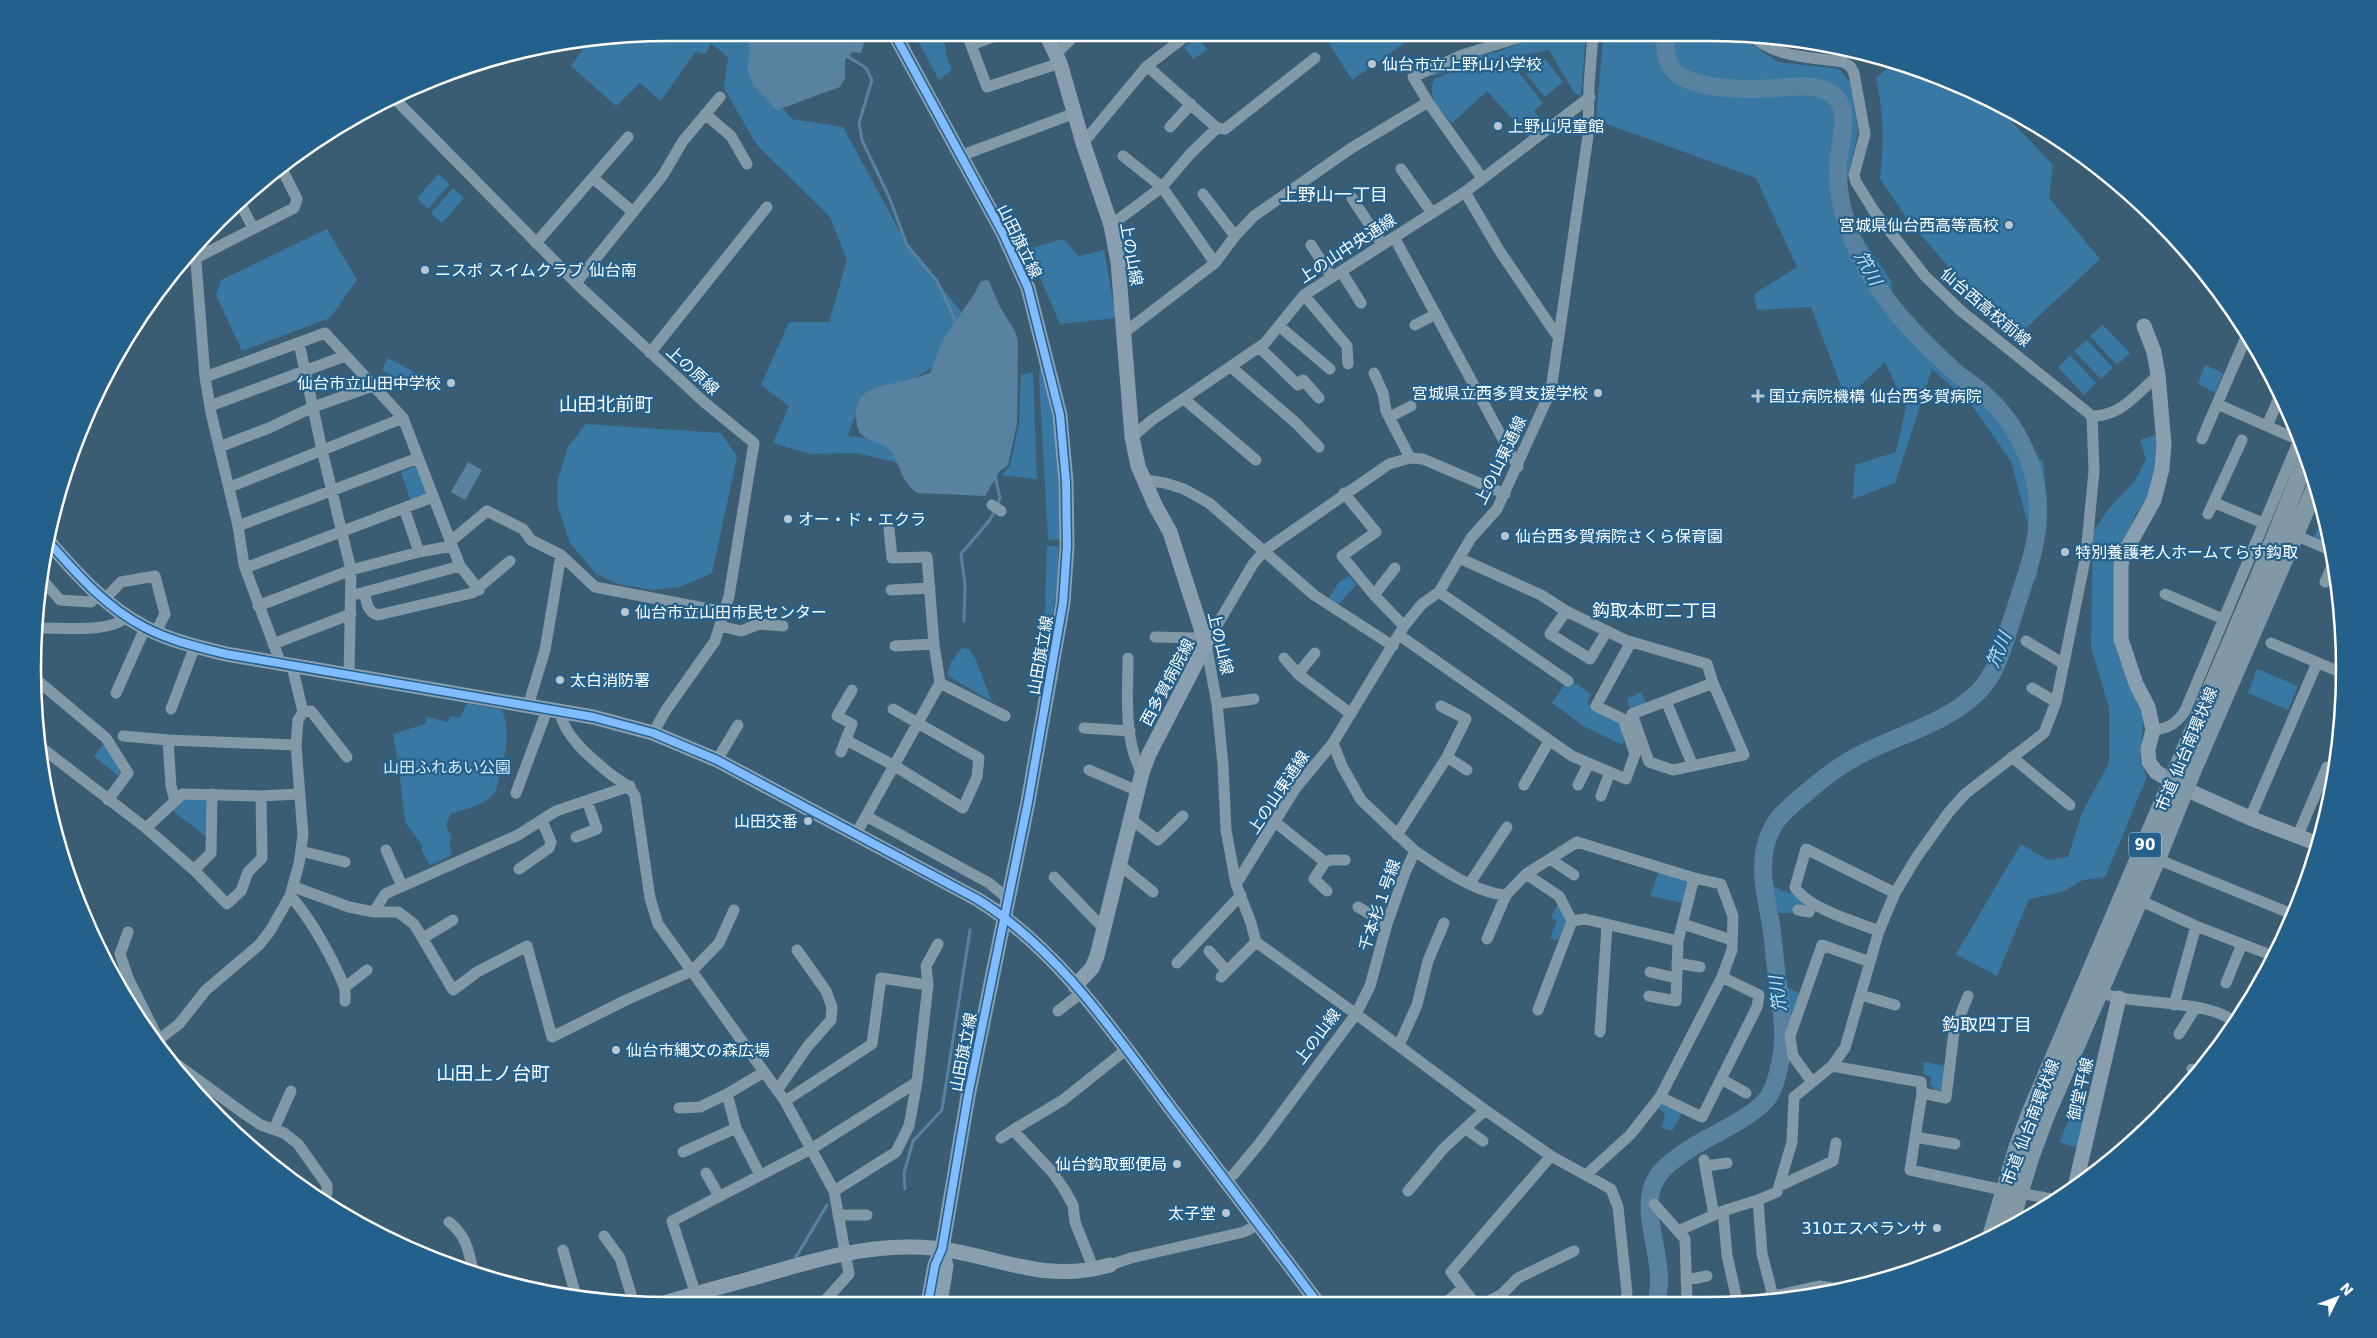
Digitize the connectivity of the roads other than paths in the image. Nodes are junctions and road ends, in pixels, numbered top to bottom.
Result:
1 (898, 41) edge
2 (969, 41) edge
3 (1050, 41) edge
4 (1070, 41) edge
5 (1180, 41) edge
6 (1506, 41) edge
7 (1592, 41) edge
8 (1761, 44) edge
9 (1058, 58) junction
10 (1315, 58) dead end
11 (1147, 66) junction
12 (720, 97) dead end
13 (1590, 97) junction
14 (1428, 102) junction
15 (399, 103) edge
16 (1191, 104) junction
17 (1075, 113) junction
18 (705, 114) junction
19 (1170, 127) dead end
20 (1217, 128) junction
21 (628, 137) dead end
22 (1083, 143) junction
23 (960, 156) junction
24 (1123, 156) dead end
25 (747, 164) dead end
26 (1401, 169) dead end
27 (284, 173) edge
28 (592, 178) junction
29 (1482, 178) junction
30 (1162, 187) junction
31 (1465, 192) junction
32 (1203, 194) dead end
33 (1352, 198) dead end
34 (767, 207) dead end
35 (243, 209) edge
36 (633, 212) junction
37 (1432, 213) junction
38 (1111, 225) junction
39 (253, 228) junction
40 (1235, 236) junction
41 (1394, 237) junction
42 (536, 243) junction
43 (1382, 244) junction
44 (1311, 245) dead end
45 (201, 250) edge
46 (195, 257) edge
47 (1215, 263) junction
48 (1336, 274) junction
49 (576, 283) junction
50 (1304, 295) junction
51 (1361, 303) dead end
52 (1436, 314) junction
53 (1415, 325) dead end
54 (1279, 326) junction
55 (2144, 326) dead end
56 (1125, 332) junction
57 (1558, 337) junction
58 (2244, 342) edge
59 (300, 343) junction
60 (1259, 347) junction
61 (650, 353) junction
62 (346, 356) junction
63 (1348, 364) dead end
64 (1231, 367) junction
65 (1330, 369) dead end
66 (305, 371) junction
67 (1374, 373) dead end
68 (2158, 375) junction
69 (205, 377) junction
70 (373, 386) junction
71 (1319, 398) dead end
72 (1184, 399) junction
73 (2277, 403) edge
74 (2217, 404) junction
75 (210, 406) junction
76 (1411, 406) dead end
77 (313, 408) junction
78 (1390, 416) junction
79 (2092, 416) junction
80 (403, 418) junction
81 (2267, 426) junction
82 (2291, 436) edge
83 (1132, 437) junction
84 (2202, 439) dead end
85 (2242, 440) dead end
86 (220, 447) junction
87 (1319, 447) dead end
88 (2295, 449) edge
89 (322, 450) junction
90 (418, 458) junction
91 (1410, 458) junction
92 (1256, 460) dead end
93 (1518, 467) junction
94 (2303, 469) edge
95 (1145, 480) junction
96 (230, 487) junction
97 (332, 492) junction
98 (1344, 494) junction
99 (1505, 494) junction
100 (433, 497) junction
101 (2311, 497) edge
102 (2215, 502) junction
103 (404, 508) junction
104 (2208, 514) dead end
105 (2264, 524) junction
106 (238, 526) junction
107 (889, 529) dead end
108 (341, 532) junction
109 (2295, 535) junction
110 (452, 543) junction
111 (53, 546) edge
112 (2324, 547) edge
113 (1264, 550) junction
114 (418, 552) junction
115 (561, 555) junction
116 (1460, 558) junction
117 (510, 561) dead end
118 (460, 566) junction
119 (245, 568) junction
120 (1395, 568) dead end
121 (350, 570) junction
122 (2328, 575) edge
123 (2325, 582) dead end
124 (47, 585) edge
125 (930, 588) junction
126 (479, 590) junction
127 (891, 590) dead end
128 (364, 592) junction
129 (1439, 592) junction
130 (2165, 594) dead end
131 (1374, 595) junction
132 (351, 596) junction
133 (101, 597) junction
134 (258, 606) junction
135 (1566, 610) junction
136 (725, 612) junction
137 (351, 614) junction
138 (128, 617) junction
139 (2223, 619) junction
140 (720, 626) junction
141 (783, 626) dead end
142 (43, 628) edge
143 (150, 630) junction
144 (1607, 631) junction
145 (1399, 636) junction
146 (1155, 637) dead end
147 (2026, 641) dead end
148 (1631, 642) junction
149 (2272, 643) dead end
150 (273, 644) junction
151 (934, 644) junction
152 (1206, 644) junction
153 (195, 646) junction
154 (895, 646) dead end
155 (1315, 653) dead end
156 (1128, 658) dead end
157 (1284, 658) dead end
158 (2317, 663) junction
159 (2064, 664) junction
160 (287, 665) junction
161 (2336, 671) edge
162 (1298, 674) junction
163 (349, 676) junction
164 (1568, 681) dead end
165 (940, 683) junction
166 (1713, 683) junction
167 (42, 687) edge
168 (2032, 688) dead end
169 (852, 690) dead end
170 (116, 693) dead end
171 (1254, 699) dead end
172 (1666, 701) junction
173 (2056, 702) junction
174 (1216, 704) junction
175 (528, 706) junction
176 (1440, 706) dead end
177 (171, 709) dead end
178 (893, 710) dead end
179 (303, 712) junction
180 (554, 712) junction
181 (1351, 714) junction
182 (1005, 716) dead end
183 (916, 724) junction
184 (738, 725) dead end
185 (1084, 728) dead end
186 (2153, 730) junction
187 (1130, 732) junction
188 (653, 733) junction
189 (123, 736) dead end
190 (168, 740) junction
191 (846, 740) junction
192 (1549, 741) junction
193 (1333, 743) junction
194 (296, 745) junction
195 (47, 752) edge
196 (841, 752) dead end
197 (347, 757) dead end
198 (1447, 757) junction
199 (2012, 757) junction
200 (717, 760) junction
201 (1589, 763) junction
202 (895, 766) junction
203 (1693, 766) junction
204 (2327, 767) dead end
205 (1089, 770) dead end
206 (1467, 770) dead end
207 (1142, 772) junction
208 (1610, 772) junction
209 (1524, 785) dead end
210 (1578, 785) dead end
211 (630, 786) junction
212 (2179, 786) junction
213 (1138, 791) junction
214 (516, 793) dead end
215 (212, 794) junction
216 (298, 794) junction
217 (262, 796) junction
218 (1601, 796) dead end
219 (108, 800) junction
220 (175, 801) junction
221 (587, 801) junction
222 (2070, 805) dead end
223 (866, 816) junction
224 (1183, 816) dead end
225 (2250, 818) junction
226 (1132, 820) junction
227 (542, 821) junction
228 (1275, 822) junction
229 (1507, 827) dead end
230 (146, 828) junction
231 (856, 834) junction
232 (1397, 835) junction
233 (2298, 836) junction
234 (576, 837) dead end
235 (2311, 841) edge
236 (386, 850) dead end
237 (301, 851) junction
238 (1415, 851) junction
239 (1550, 859) junction
240 (2157, 859) junction
241 (1345, 860) dead end
242 (345, 862) dead end
243 (1325, 862) junction
244 (1120, 865) junction
245 (519, 869) dead end
246 (194, 870) junction
247 (1526, 874) junction
248 (1574, 875) dead end
249 (1054, 878) dead end
250 (1694, 878) junction
251 (1470, 883) junction
252 (402, 886) junction
253 (1239, 890) junction
254 (292, 891) junction
255 (1327, 891) dead end
256 (1153, 892) dead end
257 (1895, 893) junction
258 (1506, 895) junction
259 (1007, 898) junction
260 (2139, 900) junction
261 (1812, 903) junction
262 (1358, 907) dead end
263 (734, 910) dead end
264 (1798, 910) dead end
265 (374, 912) junction
266 (2287, 912) edge
267 (1003, 915) junction
268 (453, 920) dead end
269 (1572, 921) junction
270 (1444, 923) dead end
271 (1387, 924) junction
272 (1683, 924) junction
273 (1607, 926) junction
274 (2196, 926) junction
275 (1105, 930) junction
276 (1879, 931) junction
277 (128, 932) dead end
278 (423, 938) junction
279 (1487, 939) dead end
280 (1732, 940) junction
281 (1678, 941) junction
282 (1256, 942) junction
283 (938, 944) dead end
284 (2242, 944) junction
285 (797, 950) dead end
286 (1208, 951) dead end
287 (2267, 954) edge
288 (1677, 962) junction
289 (1870, 962) junction
290 (1177, 963) dead end
291 (1700, 967) dead end
292 (366, 970) dead end
293 (692, 971) junction
294 (1650, 972) dead end
295 (1722, 977) junction
296 (1676, 978) junction
297 (2226, 983) dead end
298 (928, 985) junction
299 (345, 987) junction
300 (1078, 990) junction
301 (2099, 992) junction
302 (1861, 995) junction
303 (1649, 996) dead end
304 (1968, 996) dead end
305 (2119, 998) junction
306 (345, 1002) dead end
307 (1895, 1005) dead end
308 (2174, 1005) junction
309 (2196, 1008) junction
310 (1538, 1010) dead end
311 (1058, 1011) dead end
312 (1356, 1014) junction
313 (146, 1016) edge
314 (2230, 1018) edge
315 (1600, 1032) dead end
316 (2179, 1034) dead end
317 (161, 1037) edge
318 (1399, 1045) junction
319 (1127, 1049) junction
320 (1832, 1066) junction
321 (764, 1072) junction
322 (192, 1077) edge
323 (1721, 1079) junction
324 (917, 1082) junction
325 (1812, 1082) junction
326 (205, 1087) junction
327 (778, 1089) junction
328 (203, 1090) edge
329 (291, 1092) dead end
330 (1746, 1093) dead end
331 (1922, 1093) junction
332 (727, 1094) junction
333 (1660, 1097) junction
334 (785, 1101) junction
335 (679, 1108) dead end
336 (1485, 1110) junction
337 (736, 1128) junction
338 (274, 1129) junction
339 (1466, 1129) junction
340 (1013, 1130) junction
341 (1915, 1137) junction
342 (1001, 1138) dead end
343 (1483, 1141) dead end
344 (1836, 1143) dead end
345 (1955, 1144) dead end
346 (811, 1148) junction
347 (683, 1152) dead end
348 (1551, 1156) junction
349 (1727, 1163) dead end
350 (706, 1173) dead end
351 (1587, 1174) junction
352 (760, 1175) junction
353 (2078, 1176) edge
354 (1225, 1180) junction
355 (1779, 1186) junction
356 (834, 1191) junction
357 (1408, 1191) dead end
358 (2011, 1192) junction
359 (326, 1195) edge
360 (719, 1196) junction
361 (2046, 1198) edge
362 (1758, 1200) junction
363 (1654, 1204) dead end
364 (1719, 1213) junction
365 (838, 1215) junction
366 (867, 1215) dead end
367 (2010, 1219) edge
368 (449, 1222) dead end
369 (1258, 1225) junction
370 (1995, 1227) edge
371 (1678, 1231) junction
372 (604, 1236) dead end
373 (942, 1249) junction
374 (563, 1250) dead end
375 (1574, 1251) dead end
376 (845, 1253) junction
377 (471, 1264) edge
378 (1110, 1265) joint
379 (1094, 1270) junction
380 (1707, 1276) dead end
381 (1686, 1280) junction
382 (1463, 1288) junction
383 (574, 1289) edge
384 (1772, 1293) edge
385 (631, 1295) edge
386 (1736, 1296) edge
387 (696, 1297) edge
388 (703, 1297) edge
389 (828, 1297) edge
390 (929, 1297) edge
391 (941, 1297) edge
392 (1313, 1297) edge
393 (1453, 1297) edge
394 (1470, 1297) edge
395 (1496, 1297) edge
396 (1626, 1297) edge
397 (1687, 1297) edge

1 - 23 street, 山田旗立線
2 - 9 street
3 - 9 street, 上の山線
4 - 9 street
5 - 11 street
6 - 14 street
7 - 13 street, 上の山東通線
8 - 79 street, 仙台西高校前線
9 - 17 street, 上の山線
10 - 20 street
11 - 16 street
11 - 22 street
12 - 18 street
13 - 29 street, 上の山中央通線
13 - 57 street, 上の山東通線
14 - 29 street
14 - 40 street
15 - 42 street, 上の原線
16 - 19 street
16 - 20 street
17 - 22 street, 上の山線
17 - 23 street
18 - 25 street
18 - 36 street
20 - 30 street
21 - 28 street
22 - 38 street, 上の山線
23 - 259 street, 山田旗立線
24 - 30 street
26 - 37 street
27 - 39 street
28 - 36 street
28 - 42 street
29 - 31 street, 上の山中央通線
30 - 38 street
30 - 47 street
31 - 37 street, 上の山中央通線
31 - 57 street
32 - 40 street
33 - 43 street
34 - 61 street
35 - 39 street
36 - 49 street
37 - 41 street, 上の山中央通線
38 - 56 street, 上の山線
39 - 45 street
40 - 47 street
41 - 43 street, 上の山中央通線
41 - 52 street
42 - 49 street, 上の原線
43 - 48 street, 上の山中央通線
44 - 48 street
46 - 69 street
47 - 56 street
48 - 50 street, 上の山中央通線
48 - 51 street
49 - 61 street, 上の原線
50 - 54 street, 上の山中央通線
50 - 63 street
52 - 53 street
52 - 93 street
54 - 60 street, 上の山中央通線
54 - 65 street
55 - 68 street
56 - 83 street, 上の山線
57 - 93 street, 上の山東通線
58 - 74 street
59 - 62 street
59 - 66 street
59 - 69 street
60 - 64 street, 上の山中央通線
60 - 71 street
61 - 136 street, 上の原線
62 - 66 street
62 - 70 street
64 - 72 street, 上の山中央通線
64 - 87 street
66 - 75 street
66 - 77 street
67 - 78 street
68 - 79 street
68 - 186 street
69 - 75 street
70 - 77 street
70 - 80 street
72 - 83 street, 上の山中央通線
72 - 92 street
73 - 81 street
74 - 81 street
74 - 84 street
75 - 86 street
76 - 78 street
77 - 86 street
77 - 89 street
78 - 91 street
79 - 159 street
80 - 89 street
80 - 90 street
81 - 82 street
83 - 95 street, 上の山線
85 - 102 street
86 - 96 street
88 - 105 street
89 - 96 street
89 - 97 street
90 - 97 street
90 - 100 street
91 - 98 street, 西多賀病院線
91 - 99 street
93 - 99 street, 上の山東通線
94 - 212 main road, 市道 仙台南環状線 / 90
95 - 113 street
95 - 152 street, 上の山線
96 - 106 street
97 - 106 street
97 - 108 street
98 - 113 street, 西多賀病院線
98 - 131 street
99 - 116 street, 上の山東通線
100 - 103 street
100 - 110 street
101 - 109 main road, 市道 仙台南環状線 / 90
102 - 104 street
102 - 105 street
103 - 108 street
103 - 114 street
105 - 139 street
106 - 119 street
107 - 125 street
108 - 119 street
108 - 121 street
109 - 112 street
109 - 212 main road, 市道 仙台南環状線 / 90
110 - 114 street
110 - 115 street
110 - 118 street
111 - 133 street
113 - 145 street
113 - 152 street, 西多賀病院線
114 - 121 street
115 - 136 street
115 - 175 street
116 - 129 street, 上の山東通線
116 - 135 street
117 - 126 street
118 - 126 street
118 - 128 street
119 - 134 street
120 - 131 street
121 - 132 street
121 - 134 street
122 - 123 street
124 - 133 street
125 - 127 street
125 - 151 street
126 - 128 street
128 - 132 street
129 - 145 street, 上の山東通線
129 - 164 street
130 - 139 street
131 - 145 street
132 - 137 street
133 - 138 street
133 - 143 street
134 - 150 street
135 - 144 street
135 - 144 street
136 - 140 street, 上の原線
137 - 150 street
137 - 163 street
138 - 142 street
138 - 143 street
139 - 186 street
140 - 141 street
140 - 188 street, 上の原線
143 - 153 street
143 - 170 street
144 - 148 street
145 - 181 street, 上の山東通線
145 - 192 street
146 - 152 street
147 - 159 street
148 - 166 street
148 - 208 street
149 - 158 street
150 - 160 street
151 - 154 street
151 - 165 street
152 - 174 street, 上の山線
152 - 207 street, 西多賀病院線
153 - 160 street
153 - 177 street
155 - 162 street
156 - 187 street
157 - 162 street
158 - 161 street
158 - 225 street
159 - 173 street
160 - 163 street
160 - 179 street
162 - 181 street
163 - 175 street
165 - 182 street
165 - 183 street
166 - 172 street
166 - 203 street
167 - 219 street
168 - 173 street
169 - 191 street
171 - 174 street
172 - 203 street
172 - 203 street
173 - 199 street
174 - 253 street, 上の山線
175 - 180 street
176 - 198 street
178 - 183 street
179 - 194 street
179 - 197 street
180 - 188 street
180 - 211 street
180 - 214 street
181 - 193 street, 上の山東通線
183 - 202 street
183 - 202 street
184 - 200 street
185 - 187 street
186 - 212 street
187 - 207 street
188 - 200 street
189 - 190 street
190 - 194 street
190 - 220 street
191 - 196 street
191 - 202 street
192 - 201 street
192 - 209 street
193 - 228 street, 上の山東通線
193 - 232 street, 千本杉１号線
194 - 216 street
195 - 219 street
198 - 206 street
198 - 232 street
199 - 222 street
199 - 257 street
200 - 231 street
201 - 208 street
201 - 210 street
202 - 223 street
204 - 233 street
205 - 213 street
207 - 213 street, 西多賀病院線
208 - 218 street
211 - 221 street
211 - 293 street
212 - 225 street
212 - 240 main road, 市道 仙台南環状線 / 90
212 - 358 main road, 市道 仙台南環状線 / 90
213 - 226 street, 西多賀病院線
215 - 217 street
215 - 220 street
215 - 246 street
216 - 217 street
216 - 237 street
217 - 246 street
219 - 230 street
220 - 230 street
221 - 227 street
221 - 234 street
223 - 231 street
223 - 259 street
224 - 226 street
225 - 233 street
226 - 244 street, 西多賀病院線
227 - 245 street
227 - 252 street
228 - 243 street
228 - 253 street, 上の山東通線
229 - 251 street
230 - 246 street
231 - 267 street
232 - 238 street, 千本杉１号線
233 - 235 street
236 - 252 street
237 - 242 street
237 - 254 street
238 - 251 street
238 - 271 street, 千本杉１号線
239 - 247 street
239 - 248 street
239 - 250 street
240 - 260 main road, 市道 仙台南環状線 / 90
240 - 266 street
241 - 243 street
243 - 255 street
244 - 256 street
244 - 275 street, 西多賀病院線
247 - 258 street
247 - 269 street
249 - 275 street
250 - 272 street
250 - 280 street
251 - 258 street
252 - 265 street
253 - 282 street, 上の山線
253 - 290 street, 上の山東通線
254 - 265 street
254 - 299 street
254 - 317 street
257 - 261 street
257 - 276 street
258 - 279 street
259 - 267 street, 山田旗立線
260 - 274 street
260 - 301 main road, 市道 仙台南環状線 / 90
261 - 264 street
261 - 276 street
262 - 271 street
263 - 293 street
265 - 278 street
267 - 300 street
267 - 373 street, 山田旗立線
268 - 278 street
269 - 273 street
269 - 310 street
270 - 318 street
271 - 312 street, 千本杉１号線
272 - 280 street
272 - 281 street
273 - 281 street
273 - 315 street
274 - 284 street
274 - 308 street
275 - 300 street, 西多賀病院線
276 - 289 street
277 - 313 street
278 - 293 street
280 - 295 street
281 - 288 street
282 - 286 street
282 - 312 street, 上の山線
283 - 298 street
284 - 287 street
284 - 297 street
285 - 327 street
288 - 291 street
288 - 296 street
289 - 302 street
289 - 325 street
292 - 299 street
293 - 321 street
294 - 296 street
295 - 323 street
295 - 333 street
296 - 303 street
298 - 324 street
298 - 334 street
299 - 306 street
300 - 311 street
300 - 319 street
301 - 305 street
301 - 358 main road, 市道 仙台南環状線 / 90
302 - 307 street
302 - 320 street
304 - 331 street
305 - 308 street
305 - 353 street, 御堂平線
308 - 309 street
309 - 314 street
309 - 316 street
312 - 318 street
312 - 354 street, 上の山線
318 - 336 street
319 - 340 street
319 - 354 street
320 - 325 street
320 - 331 street
321 - 327 street
321 - 332 street
322 - 326 street
323 - 330 street
323 - 333 street
324 - 346 street
324 - 356 street
325 - 355 street
326 - 328 street
326 - 338 street
327 - 334 street
329 - 338 street
331 - 341 street
332 - 335 street
332 - 337 street
333 - 351 street
334 - 346 street
336 - 339 street
336 - 348 street
337 - 347 street
337 - 352 street
338 - 359 street
339 - 343 street
339 - 357 street
340 - 342 street
340 - 379 street
341 - 345 street
341 - 358 street
344 - 355 street
346 - 352 street
346 - 356 street
348 - 351 street
348 - 382 street
349 - 364 street
350 - 360 street
351 - 396 street
352 - 360 street
354 - 369 street
355 - 362 street
356 - 365 street
358 - 361 street
358 - 367 main road, 市道 仙台南環状線 / 90
358 - 370 main road, 市道 仙台南環状線 / 90
360 - 387 street
362 - 364 street
362 - 384 street
363 - 371 street
364 - 371 street
364 - 386 street
365 - 366 street
365 - 376 street
368 - 377 street
369 - 378 street
369 - 392 street
371 - 381 street
372 - 385 street
373 - 376 street
373 - 379 street
373 - 390 street, 山田旗立線
373 - 391 street, 山田旗立線
374 - 383 street
375 - 395 street
376 - 388 street
376 - 389 street
378 - 379 street
380 - 381 street
381 - 397 street
382 - 393 street
382 - 394 street

